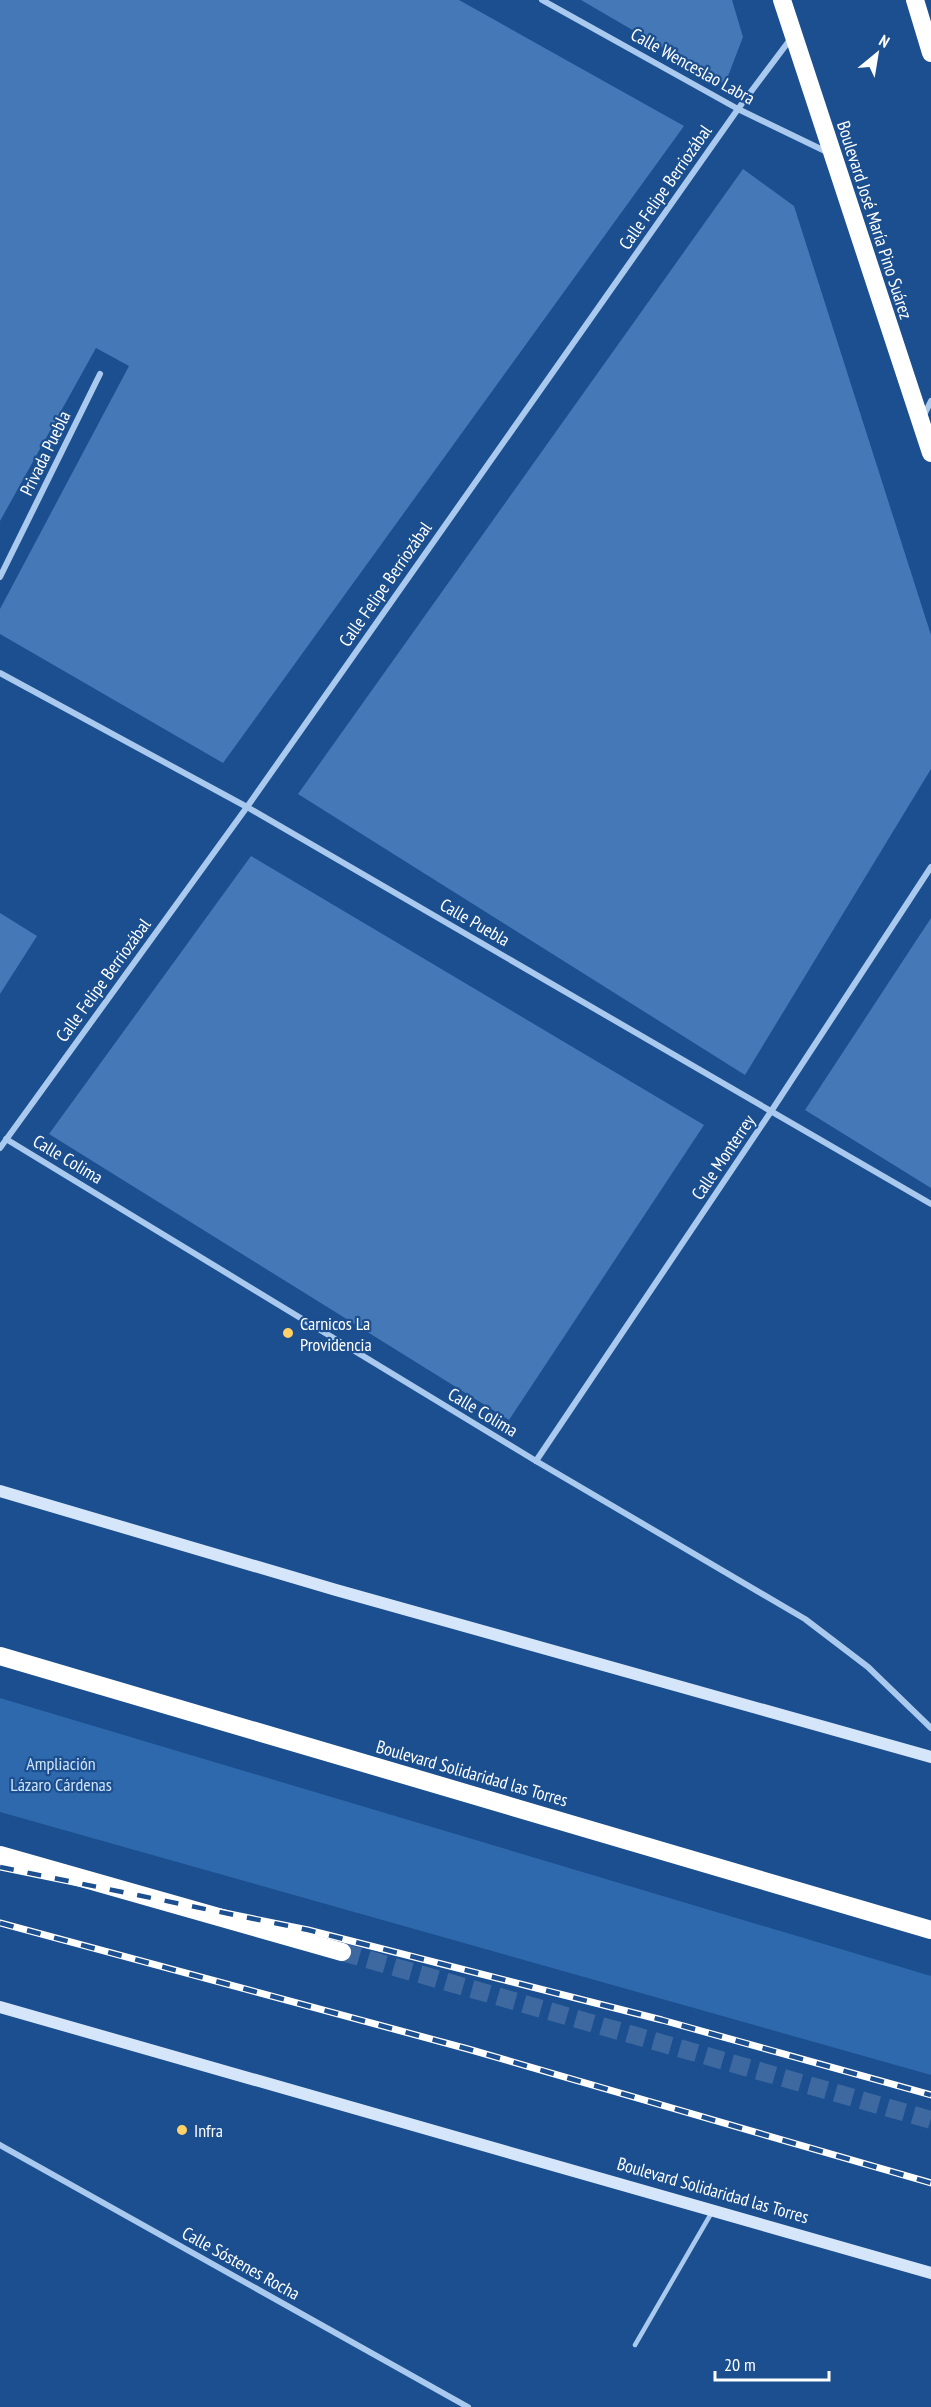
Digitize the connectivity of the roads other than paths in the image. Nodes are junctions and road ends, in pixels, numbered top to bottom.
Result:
1 (542, 0) edge
2 (782, 0) edge
3 (915, 0) edge
4 (792, 36) junction
5 (931, 53) edge
6 (738, 109) junction
7 (832, 154) junction
8 (100, 374) dead end
9 (931, 401) edge
10 (920, 424) junction
11 (931, 453) edge
12 (0, 577) edge
13 (0, 673) edge
14 (247, 807) junction
15 (931, 867) edge
16 (772, 1110) junction
17 (6, 1139) junction
18 (0, 1148) edge
19 (931, 1204) edge
20 (536, 1461) junction
21 (0, 1491) edge
22 (0, 1656) edge
23 (931, 1728) edge
24 (931, 1757) edge
25 (0, 1855) edge
26 (931, 1930) edge
27 (342, 1952) tunnel mouth
28 (0, 2007) edge
29 (0, 2145) edge
30 (712, 2211) junction
31 (931, 2273) edge
32 (635, 2345) dead end
33 (468, 2407) edge

1 - 6 street, Calle Wenceslao Labra
2 - 4 highway, Boulevard José María Pino Suárez
3 - 5 highway
4 - 6 street, Calle Felipe Berriozábal
4 - 7 highway, Boulevard José María Pino Suárez
6 - 7 street, Calle Wenceslao Labra
6 - 14 street, Calle Felipe Berriozábal
7 - 10 highway, Boulevard José María Pino Suárez
8 - 12 street, Privada Puebla
9 - 10 street
10 - 11 highway, Boulevard José María Pino Suárez
13 - 14 street, Calle Puebla
14 - 16 street, Calle Puebla
14 - 17 street, Calle Felipe Berriozábal
15 - 16 street, Calle Monterrey
16 - 19 street, Calle Puebla
16 - 20 street, Calle Monterrey
17 - 18 street, Calle Felipe Berriozábal
17 - 20 street, Calle Colima
20 - 23 street, Calle Colima
21 - 24 main road
22 - 26 highway, Boulevard Solidaridad las Torres
25 - 27 highway
28 - 30 main road, Boulevard Solidaridad las Torres
29 - 33 street, Calle Sóstenes Rocha
30 - 31 main road, Boulevard Solidaridad las Torres
30 - 32 lane

